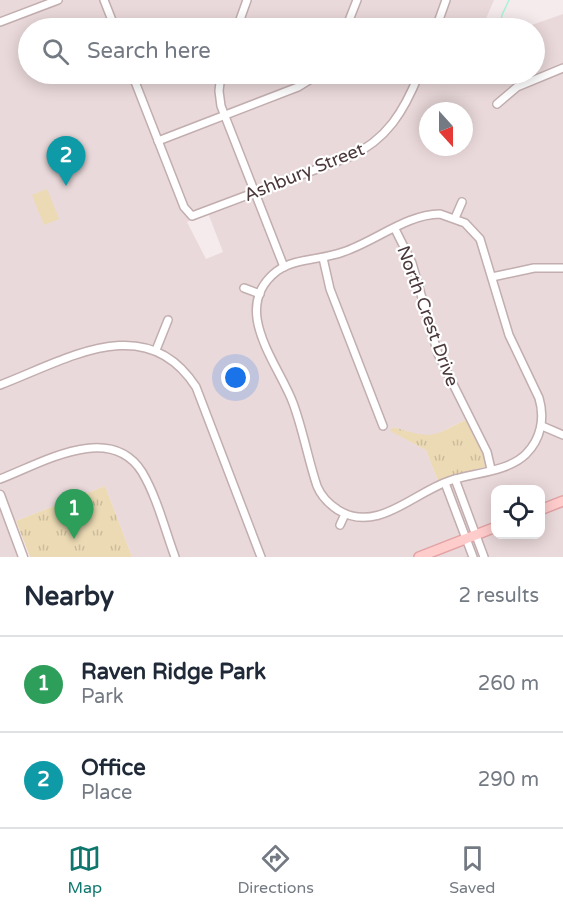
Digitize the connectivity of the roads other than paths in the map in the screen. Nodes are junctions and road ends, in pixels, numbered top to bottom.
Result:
1 (58, 0) edge
2 (104, 0) edge
3 (247, 0) edge
4 (357, 0) edge
5 (446, 0) edge
6 (111, 18) edge
7 (241, 18) edge
8 (350, 18) edge
9 (440, 18) edge
10 (0, 22) edge
11 (563, 68) edge
12 (545, 76) edge
13 (136, 84) edge
14 (220, 84) edge
15 (303, 84) edge
16 (414, 84) edge
17 (525, 84) edge
18 (497, 104) dead end
19 (225, 115) junction
20 (158, 141) junction
21 (255, 193) junction
22 (462, 202) dead end
23 (455, 218) junction
24 (395, 229) junction
25 (323, 258) junction
26 (284, 267) junction
27 (563, 268) edge
28 (492, 277) junction
29 (244, 288) dead end
30 (260, 294) junction
31 (168, 320) dead end
32 (156, 350) junction
33 (0, 385) edge
34 (383, 426) dead end
35 (542, 426) junction
36 (563, 435) edge
37 (491, 469) junction
38 (0, 479) edge
39 (455, 479) junction
40 (445, 483) junction
41 (0, 495) edge
42 (563, 501) edge
43 (545, 508) edge
44 (345, 514) junction
45 (340, 525) dead end
46 (491, 529) edge
47 (477, 535) junction
48 (466, 539) junction
49 (23, 557) edge
50 (175, 557) edge
51 (261, 557) edge
52 (419, 557) edge
53 (473, 557) edge
54 (484, 557) edge

1 - 10 street
2 - 6 street
3 - 7 street
4 - 8 street
5 - 9 street
11 - 12 street
13 - 20 street
14 - 19 street
15 - 19 street
16 - 21 street, Ashbury Street
17 - 18 street
19 - 20 street
19 - 21 street
20 - 21 street, Ashbury Street
21 - 26 street
22 - 23 street
23 - 24 street
23 - 28 street
24 - 25 street
24 - 37 street, North Crest Drive
25 - 26 street
25 - 34 street
26 - 30 street
27 - 28 street
28 - 35 street
29 - 30 street
30 - 44 street
31 - 32 street
32 - 33 street
32 - 51 street
35 - 36 street
35 - 37 street
37 - 39 street
38 - 50 street
39 - 40 street
39 - 47 street
40 - 44 street
40 - 48 street
41 - 49 street
42 - 43 main road
44 - 45 street
46 - 47 main road
47 - 48 main road
47 - 54 street
48 - 52 main road
48 - 53 street

